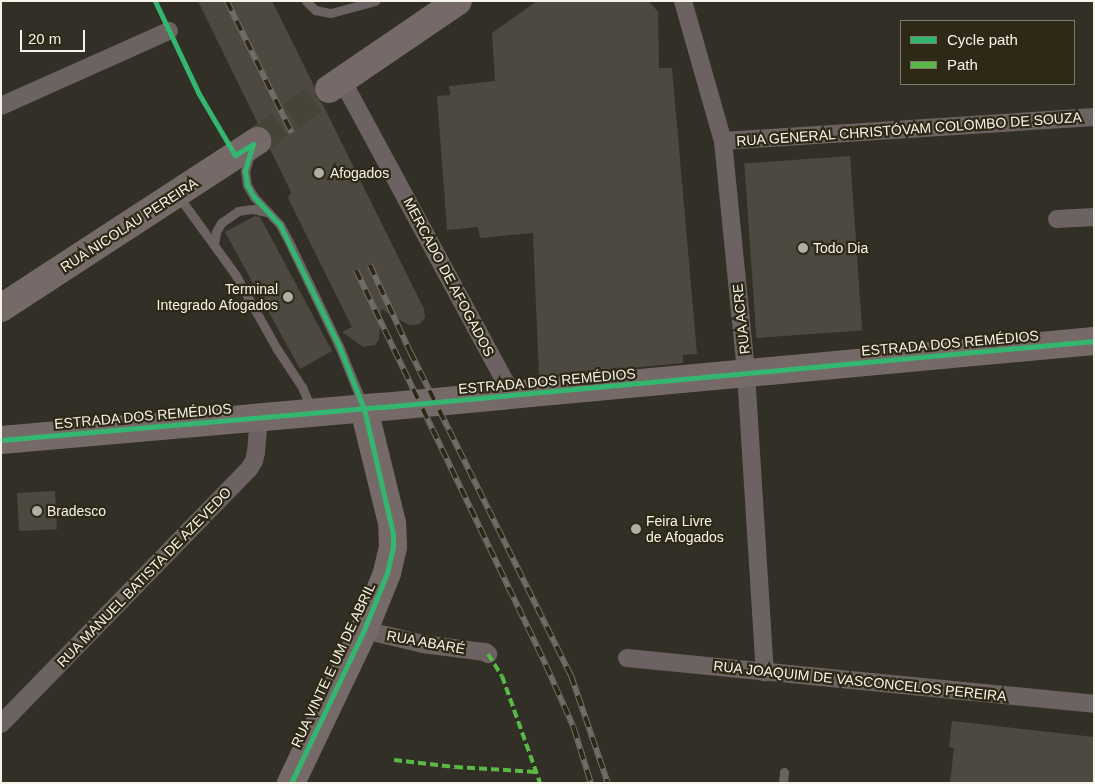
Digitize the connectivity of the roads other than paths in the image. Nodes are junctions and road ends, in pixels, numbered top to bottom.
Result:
1 (306, 1) edge
2 (374, 1) edge
3 (458, 1) edge
4 (683, 1) edge
5 (169, 32) dead end
6 (336, 84) joint
7 (1, 106) edge
8 (1094, 117) edge
9 (723, 141) junction
10 (255, 143) joint
11 (176, 194) junction
12 (266, 212) junction
13 (1094, 218) edge
14 (1057, 219) dead end
15 (214, 245) junction
16 (1, 308) edge
17 (1094, 341) edge
18 (746, 373) junction
19 (512, 395) junction
20 (364, 409) junction
21 (313, 412) junction
22 (259, 417) junction
23 (1, 440) edge
24 (364, 630) junction
25 (488, 654) dead end
26 (627, 658) dead end
27 (765, 672) junction
28 (1094, 704) edge
29 (1, 724) edge
30 (784, 772) dead end
31 (291, 783) edge
32 (783, 783) edge

1 - 2 lane
3 - 6 main road
4 - 9 street, RUA ACRE
5 - 7 street
6 - 19 street, MERCADO DE AFOGADOS
8 - 9 street, RUA GENERAL CHRISTÓVAM COLOMBO DE SOUZA
9 - 18 street, RUA ACRE
10 - 11 main road, RUA NICOLAU PEREIRA
10 - 12 lane
11 - 15 lane
11 - 16 main road, RUA NICOLAU PEREIRA
12 - 15 lane
12 - 20 lane
13 - 14 street
15 - 21 lane
17 - 18 main road, ESTRADA DOS REMÉDIOS
18 - 19 main road, ESTRADA DOS REMÉDIOS
18 - 27 street, RUA ACRE
19 - 20 main road, ESTRADA DOS REMÉDIOS
20 - 21 main road, ESTRADA DOS REMÉDIOS
20 - 24 main road, RUA VINTE E UM DE ABRIL
21 - 22 main road, ESTRADA DOS REMÉDIOS
22 - 23 main road, ESTRADA DOS REMÉDIOS
22 - 29 street, RUA MANUEL BATISTA DE AZEVEDO
24 - 25 street, RUA ABARÉ
24 - 31 main road, RUA VINTE E UM DE ABRIL
26 - 27 street, RUA JOAQUIM DE VASCONCELOS PEREIRA
27 - 28 street, RUA JOAQUIM DE VASCONCELOS PEREIRA
30 - 32 lane

